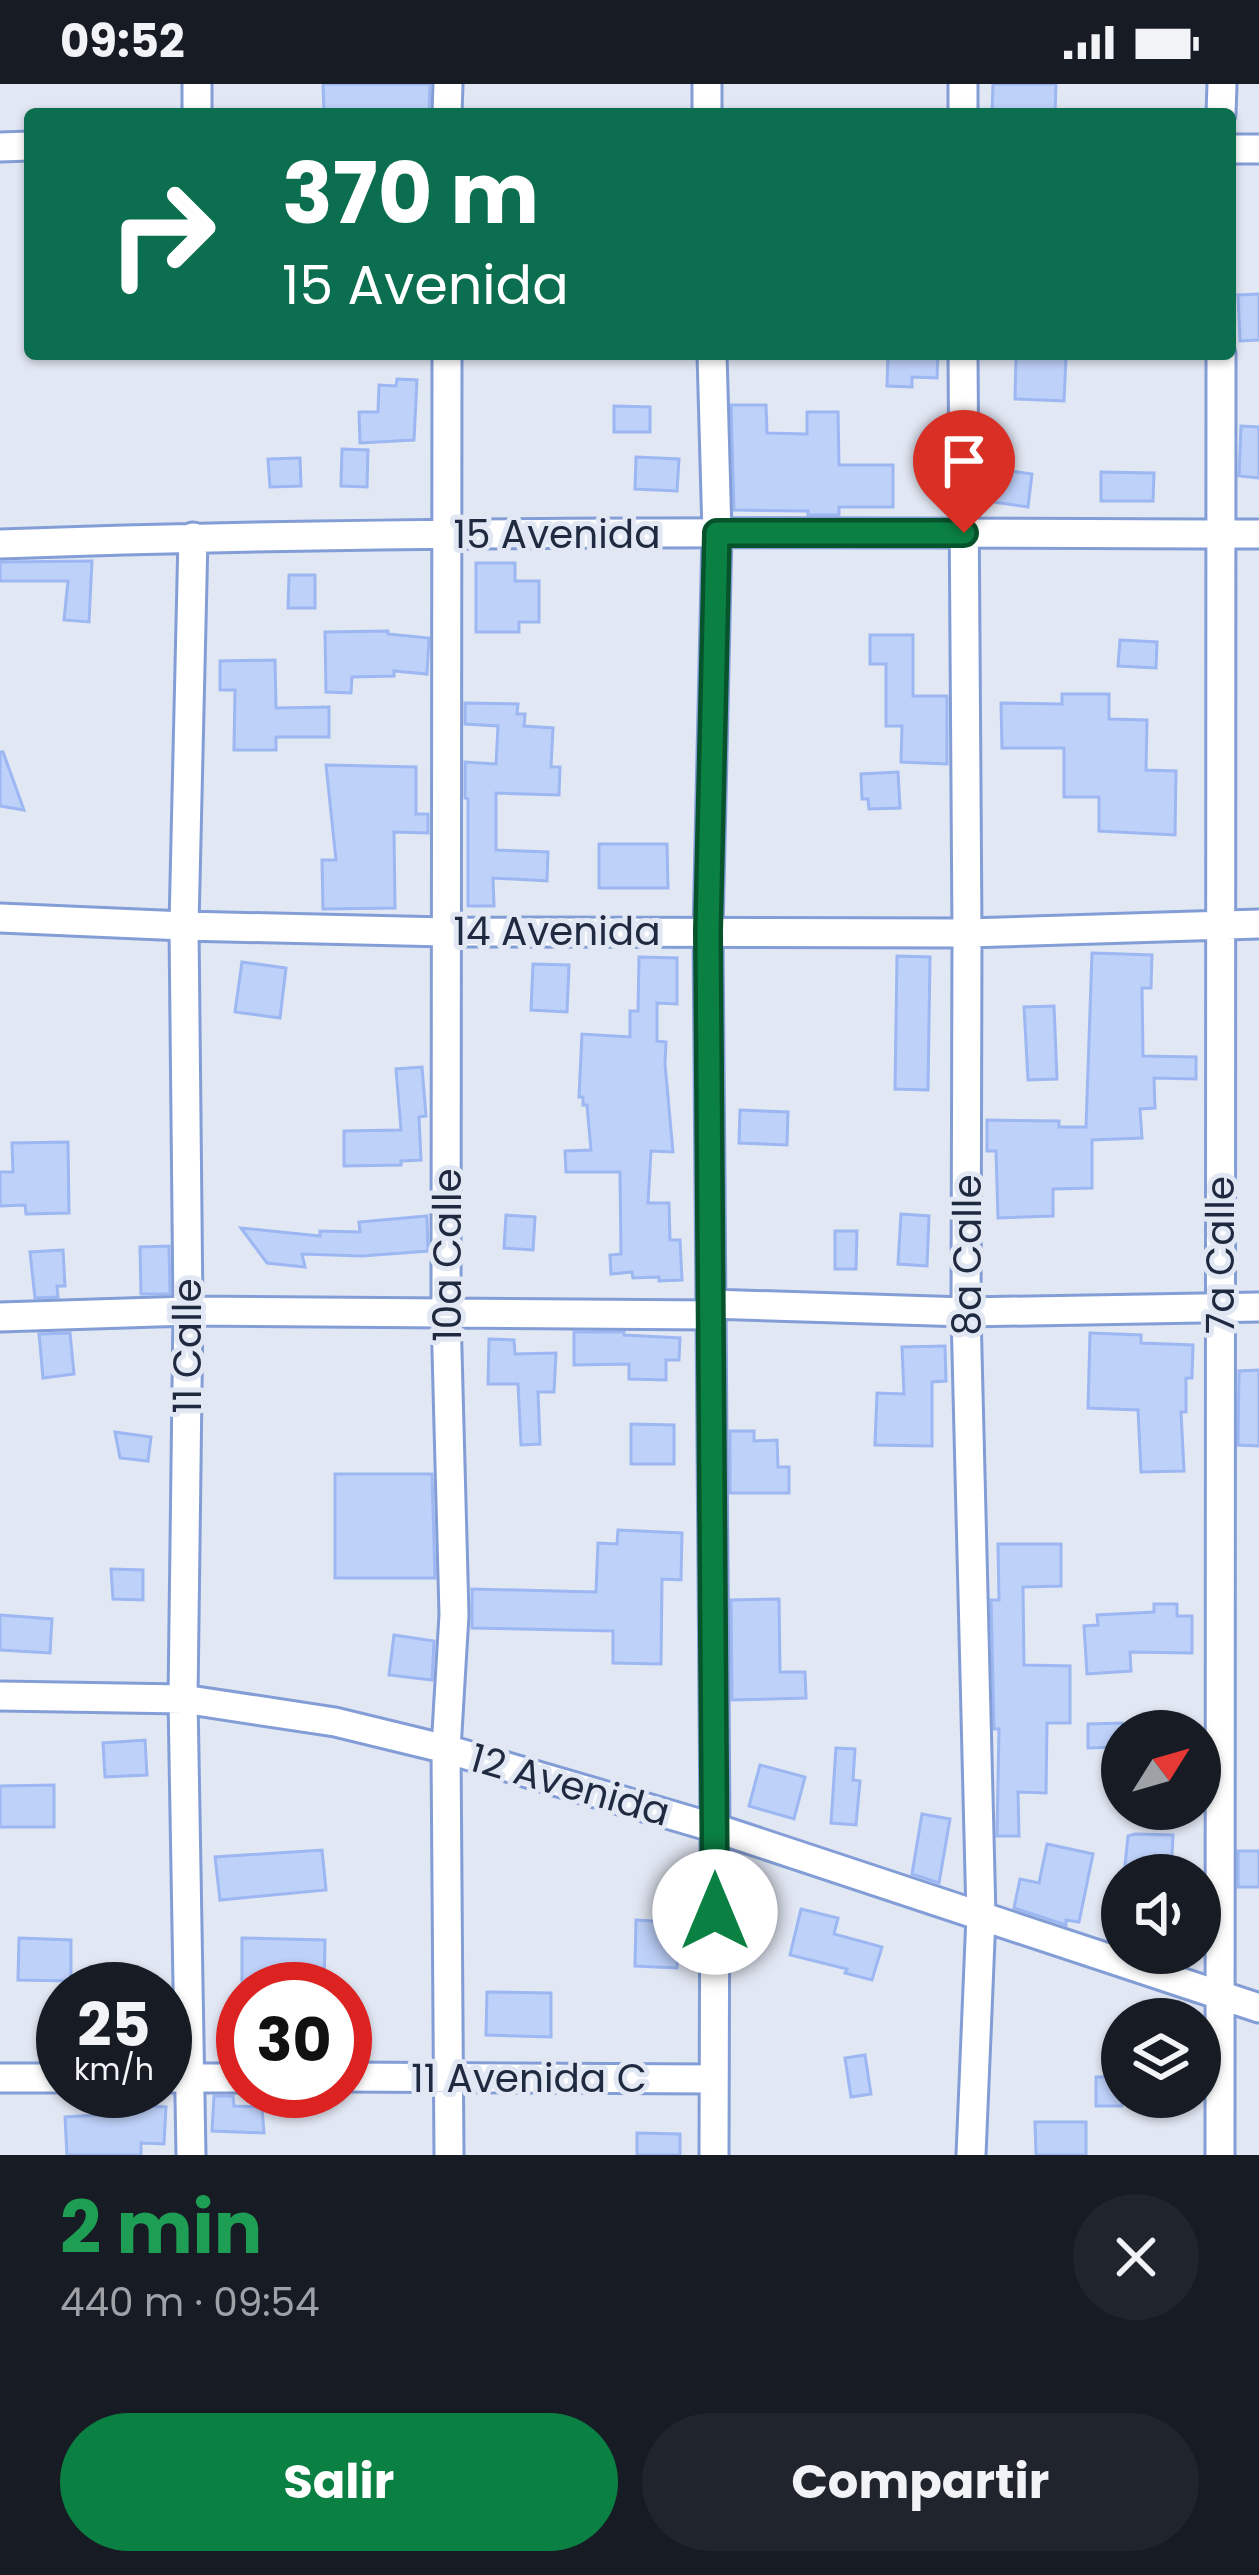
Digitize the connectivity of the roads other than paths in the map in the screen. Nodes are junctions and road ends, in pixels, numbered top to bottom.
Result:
1 (447, 360) edge
2 (712, 360) edge
3 (963, 360) edge
4 (1221, 360) edge
5 (717, 533) junction
6 (964, 533) junction
7 (1221, 534) junction
8 (1259, 534) edge
9 (448, 535) junction
10 (193, 537) junction
11 (0, 544) edge
12 (0, 918) edge
13 (1220, 923) junction
14 (1259, 924) edge
15 (184, 926) junction
16 (708, 931) junction
17 (446, 932) junction
18 (967, 933) junction
19 (1220, 1307) junction
20 (1259, 1307) edge
21 (711, 1310) junction
22 (188, 1311) junction
23 (446, 1312) junction
24 (966, 1312) junction
25 (0, 1317) edge
26 (0, 1696) edge
27 (183, 1700) junction
28 (446, 1749) junction
29 (715, 1828) junction
30 (981, 1916) junction
31 (180, 1962) edge
32 (1218, 1995) junction
33 (1259, 2008) edge
34 (448, 2076) junction
35 (372, 2077) edge
36 (0, 2078) edge
37 (36, 2078) edge
38 (714, 2079) junction
39 (185, 2118) edge
40 (191, 2155) edge
41 (449, 2155) edge
42 (714, 2155) edge
43 (971, 2155) edge
44 (1220, 2155) edge

1 - 9 street, 10a Calle
2 - 5 street
3 - 6 street, 8a Calle
4 - 7 street, 7a Calle
5 - 6 street, 15 Avenida
5 - 9 street, 15 Avenida
5 - 16 street
6 - 7 street, 15 Avenida
6 - 18 street, 8a Calle
7 - 8 street, 15 Avenida
7 - 13 street, 7a Calle
9 - 10 street, 15 Avenida
9 - 17 street, 10a Calle
10 - 11 street, 15 Avenida
10 - 15 street, 11 Calle
12 - 15 street, 14 Avenida
13 - 14 street, 14 Avenida
13 - 18 street, 14 Avenida
13 - 19 street, 7a Calle
15 - 17 street, 14 Avenida
15 - 22 street, 11 Calle
16 - 17 street, 14 Avenida
16 - 18 street, 14 Avenida
16 - 21 street
17 - 23 street, 10a Calle
18 - 24 street, 8a Calle
19 - 20 street
19 - 24 street
19 - 32 street, 7a Calle
21 - 23 street
21 - 24 street
21 - 29 street
22 - 23 street
22 - 25 street
22 - 27 street, 11 Calle
23 - 28 street, 10a Calle
24 - 30 street, 8a Calle
26 - 27 street, 12 Avenida
27 - 28 street, 12 Avenida
27 - 31 street, 11 Calle
28 - 29 street, 12 Avenida
28 - 34 street, 10a Calle
29 - 30 street, 12 Avenida
29 - 38 street
30 - 32 street, 12 Avenida
30 - 43 street, 8a Calle
32 - 33 street, 12 Avenida
32 - 44 street, 7a Calle
34 - 35 street, 11 Avenida C
34 - 38 street, 11 Avenida C
34 - 41 street, 10a Calle
36 - 37 street
38 - 42 street
39 - 40 street, 11 Calle

